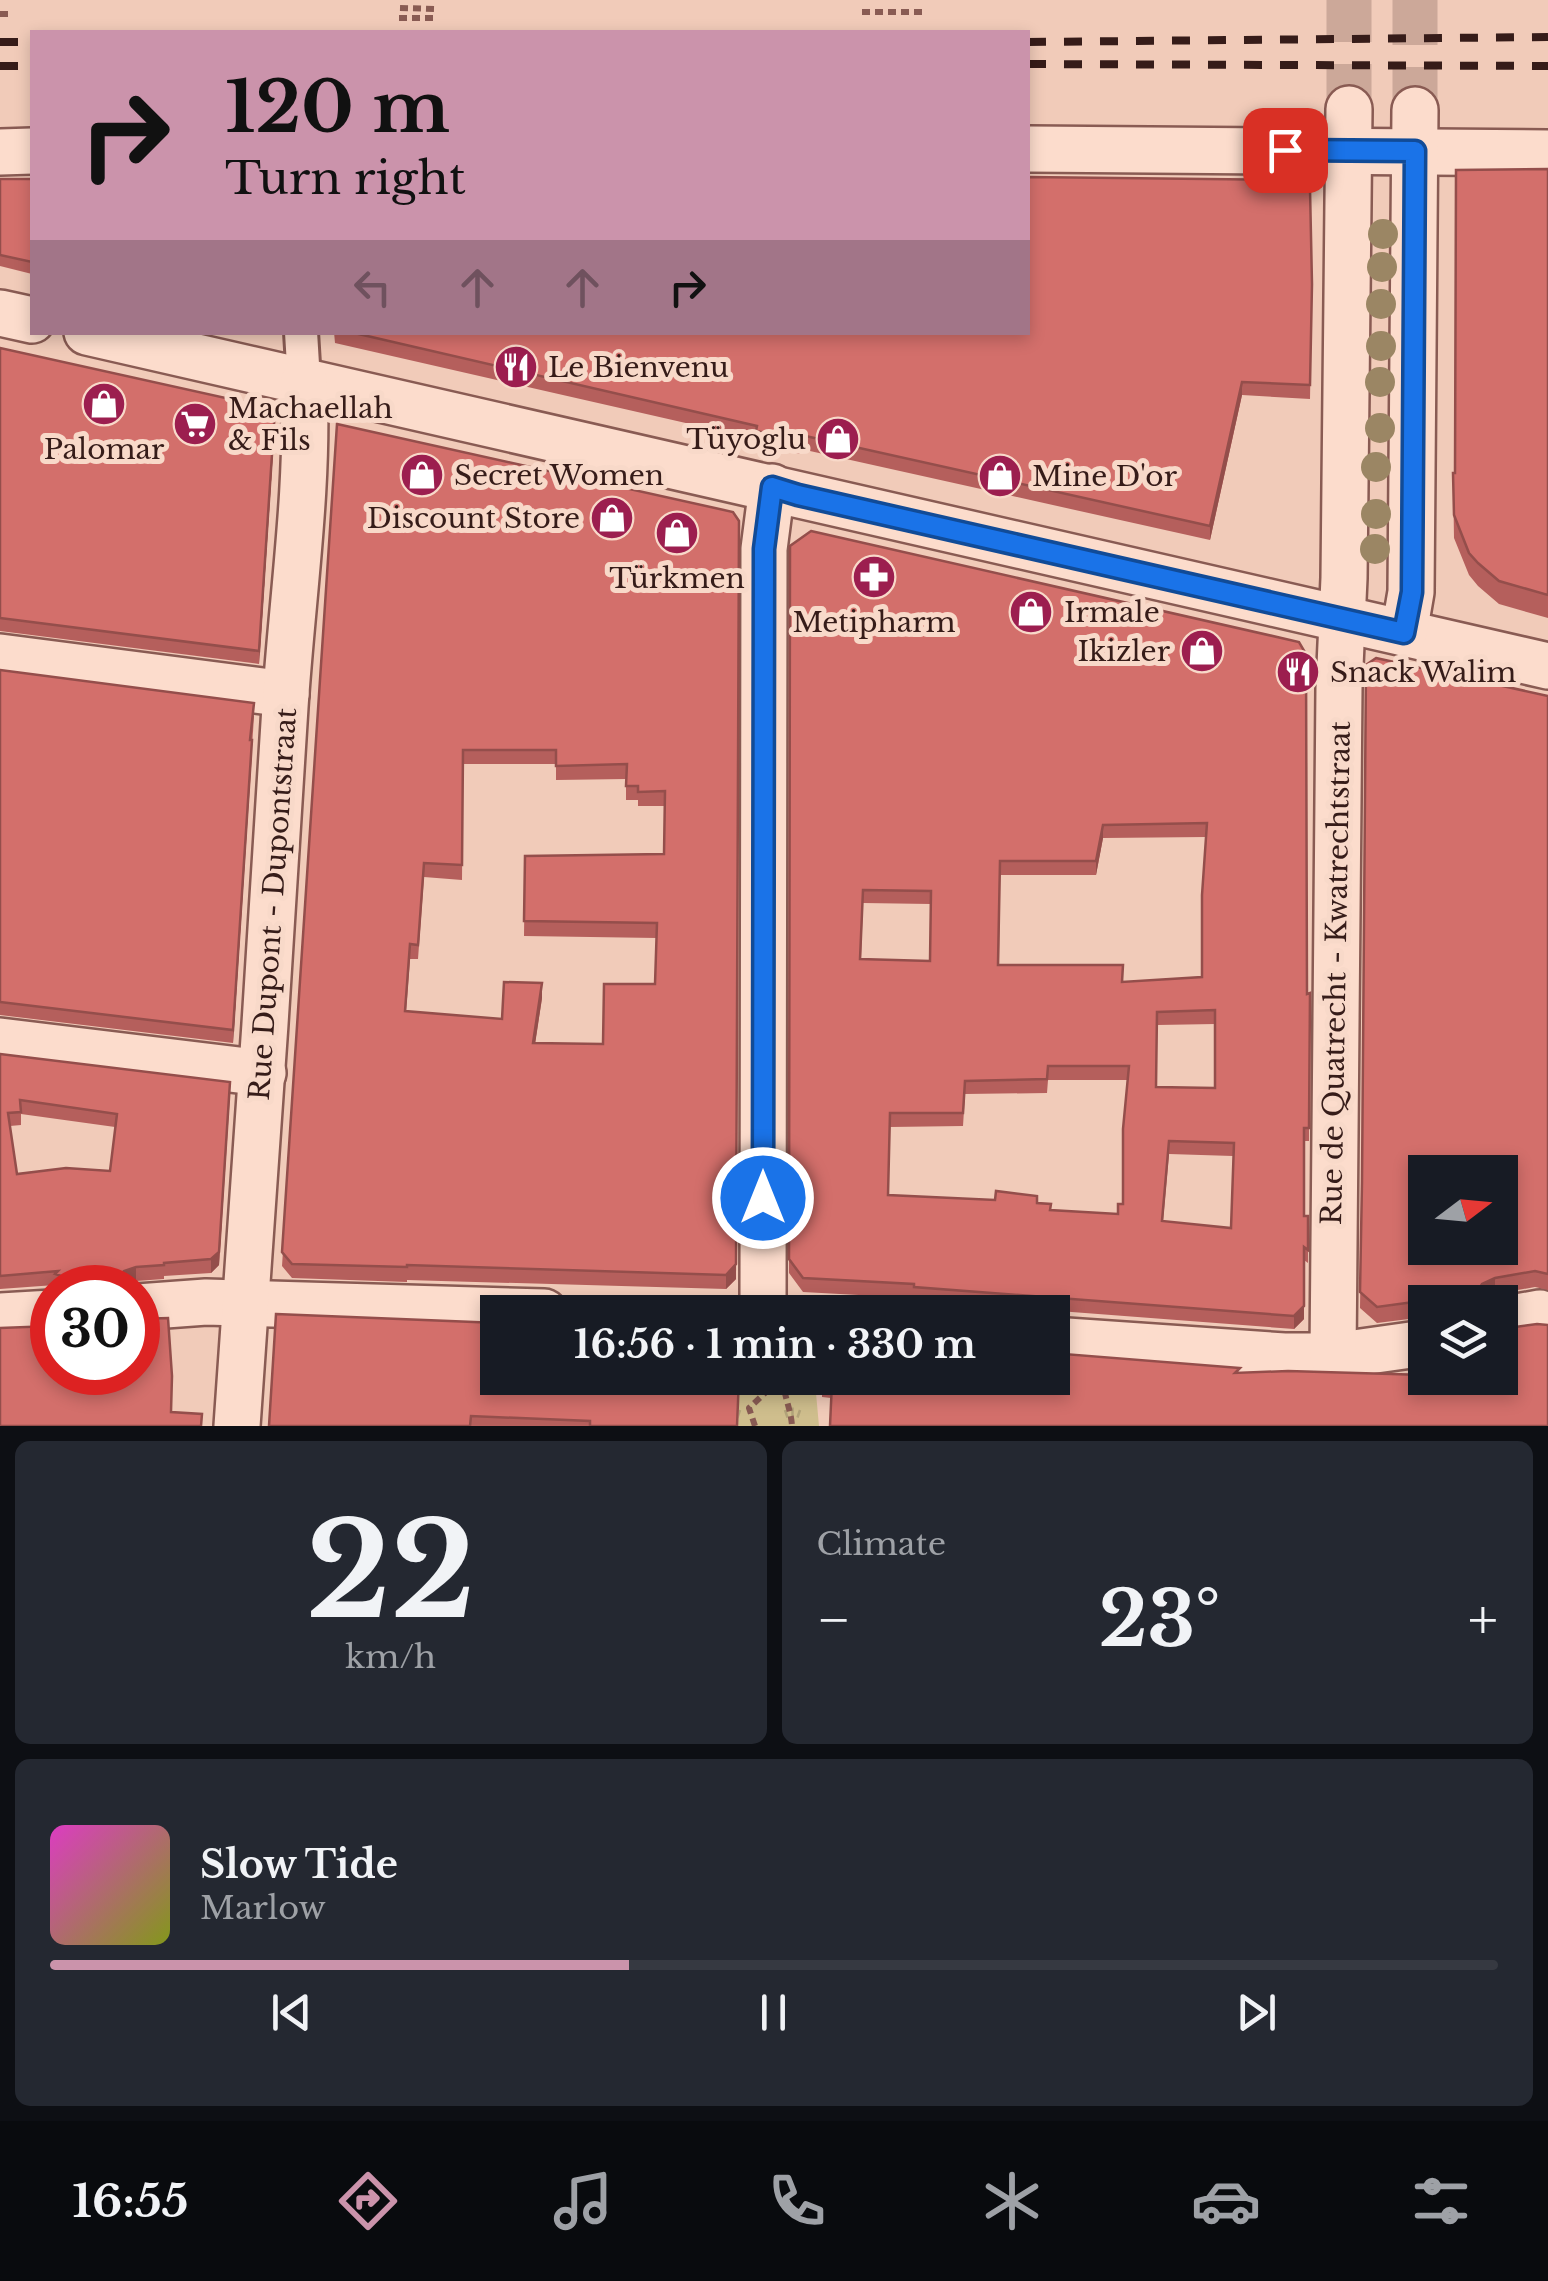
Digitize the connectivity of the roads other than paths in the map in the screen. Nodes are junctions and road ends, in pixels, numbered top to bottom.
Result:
1 (1349, 130) junction
2 (1415, 131) junction
3 (1030, 149) edge
4 (0, 152) edge
5 (30, 152) edge
6 (1548, 153) edge
7 (0, 313) edge
8 (30, 320) edge
9 (100, 335) edge
10 (302, 335) edge
11 (304, 381) junction
12 (772, 487) junction
13 (1342, 618) junction
14 (1404, 633) junction
15 (0, 657) edge
16 (1548, 666) edge
17 (286, 694) junction
18 (0, 1041) edge
19 (264, 1073) junction
20 (763, 1295) edge
21 (246, 1304) junction
22 (160, 1305) edge
23 (480, 1310) edge
24 (30, 1314) edge
25 (0, 1316) edge
26 (1548, 1316) edge
27 (1518, 1317) edge
28 (1070, 1341) edge
29 (1408, 1345) edge
30 (1333, 1356) junction
31 (237, 1426) edge

1 - 2 street
1 - 3 street
1 - 13 street, Rue de Quatrecht - Kwatrechtstraat
2 - 6 street
2 - 14 street
4 - 5 street
7 - 8 street
9 - 11 street
10 - 11 street
11 - 12 street
11 - 17 street, Rue Dupont - Dupontstraat
12 - 13 street
12 - 20 street
13 - 14 street
13 - 30 street, Rue de Quatrecht - Kwatrechtstraat
14 - 16 street
15 - 17 street
17 - 19 street, Rue Dupont - Dupontstraat
18 - 19 street
19 - 21 street, Rue Dupont - Dupontstraat
21 - 22 street
21 - 23 street
21 - 31 street, Rue Dupont - Dupontstraat
24 - 25 street
26 - 27 street
28 - 30 street
29 - 30 street

